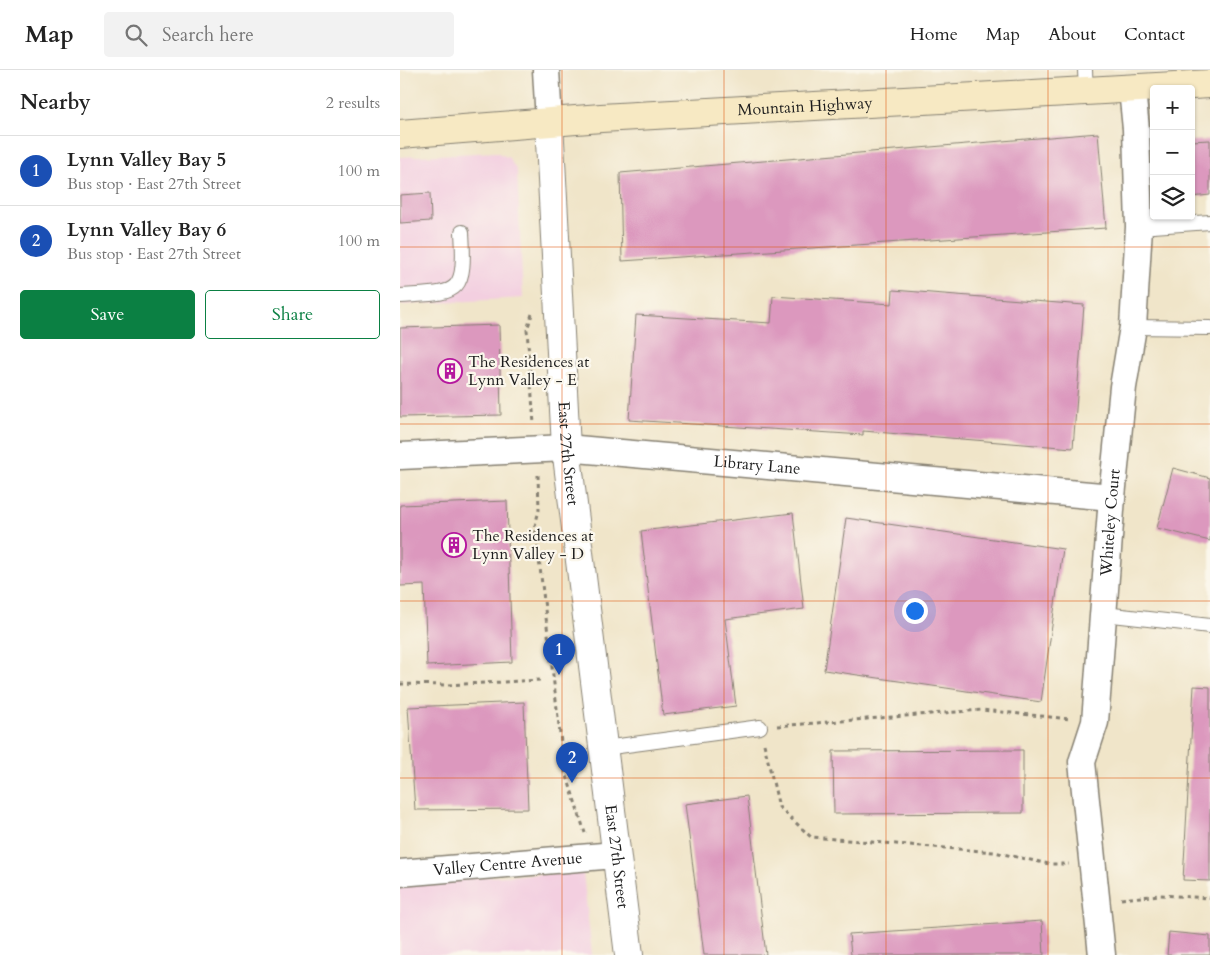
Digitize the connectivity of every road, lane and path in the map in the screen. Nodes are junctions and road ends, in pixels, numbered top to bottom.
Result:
1 (546, 70) edge
2 (1085, 81) edge
3 (1210, 84) edge
4 (1132, 89) junction
5 (549, 122) junction
6 (400, 134) edge
7 (1210, 222) edge
8 (1139, 227) junction
9 (462, 232) dead end
10 (400, 296) edge
11 (1133, 327) junction
12 (1210, 328) edge
13 (566, 448) junction
14 (400, 456) edge
15 (540, 496) dead end
16 (1112, 497) junction
17 (1104, 614) junction
18 (1210, 626) edge
19 (540, 680) dead end
20 (400, 684) edge
21 (1096, 722) junction
22 (760, 727) junction
23 (604, 748) junction
24 (580, 815) dead end
25 (615, 855) junction
26 (1092, 863) junction
27 (400, 873) edge
28 (1210, 898) edge
29 (1096, 900) junction
30 (629, 955) edge
31 (1102, 955) edge

1 - 5 street, East 27th Street
2 - 4 main road, Mountain Highway
2 - 5 main road, Mountain Highway
3 - 4 main road, Mountain Highway
4 - 8 street, Whiteley Court
5 - 6 main road, Mountain Highway
5 - 13 street, East 27th Street
7 - 8 lane
8 - 11 street, Whiteley Court
9 - 10 lane
11 - 12 lane
11 - 16 street, Whiteley Court
13 - 14 street, Library Lane
13 - 16 street, Library Lane
13 - 23 street, East 27th Street
15 - 24 path
16 - 17 street, Whiteley Court
17 - 18 lane
17 - 21 street, Whiteley Court
19 - 20 path
21 - 22 path
21 - 26 street, Whiteley Court
22 - 23 lane
22 - 26 path
23 - 25 street, East 27th Street
25 - 27 street, Valley Centre Avenue
25 - 30 street, East 27th Street
26 - 29 street, Whiteley Court
28 - 29 path
29 - 31 street, Whiteley Court

